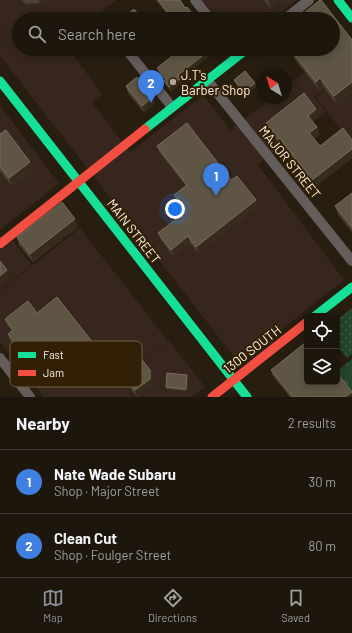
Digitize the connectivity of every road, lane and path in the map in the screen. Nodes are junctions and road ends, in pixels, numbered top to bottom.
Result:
1 (195, 0) edge
2 (309, 0) edge
3 (338, 0) edge
4 (204, 12) edge
5 (294, 12) edge
6 (352, 18) edge
7 (132, 56) edge
8 (234, 56) edge
9 (207, 80) junction
10 (0, 81) edge
11 (172, 107) junction
12 (78, 181) junction
13 (0, 244) edge
14 (352, 261) edge
15 (352, 287) edge
16 (319, 313) edge
17 (304, 324) edge
18 (0, 358) edge
19 (10, 371) edge
20 (234, 380) junction
21 (22, 387) edge
22 (30, 397) edge
23 (212, 397) edge
24 (248, 397) edge

1 - 4 street
2 - 5 street
3 - 6 street
7 - 11 street
8 - 9 street
9 - 11 street
9 - 14 street, MAJOR STREET
10 - 12 street, MAIN STREET
11 - 12 street
12 - 13 street
12 - 20 street, MAIN STREET
15 - 16 street
17 - 20 street, 1300 SOUTH
18 - 19 street
20 - 23 street, 1300 SOUTH
20 - 24 street, MAIN STREET
21 - 22 street

